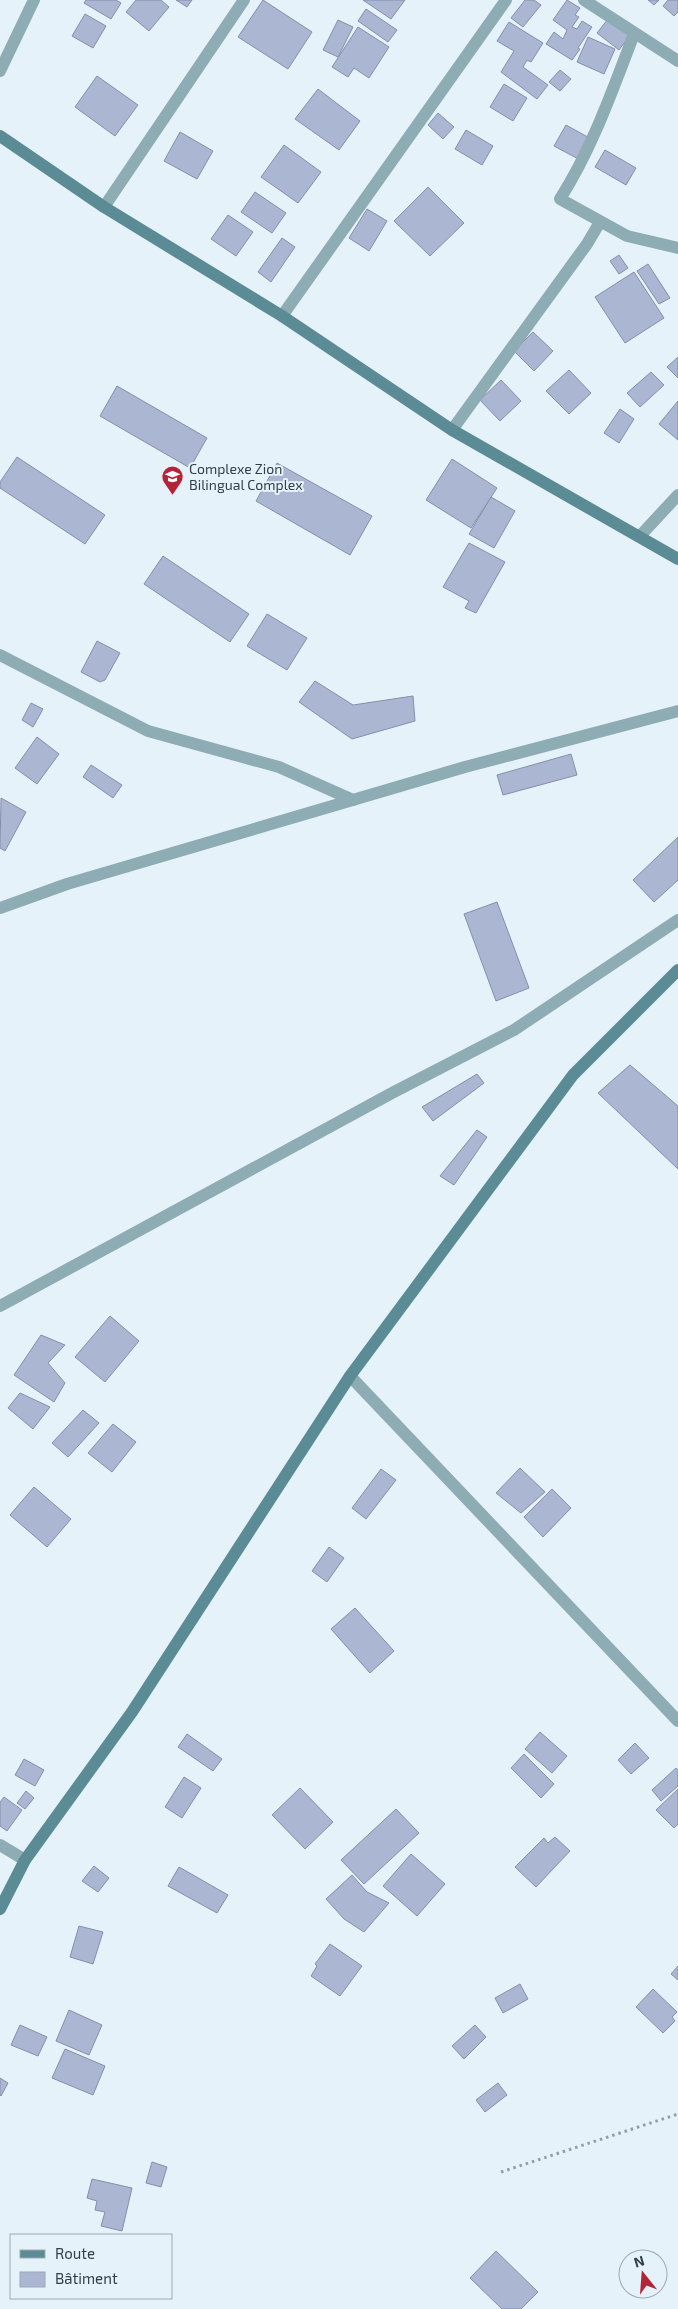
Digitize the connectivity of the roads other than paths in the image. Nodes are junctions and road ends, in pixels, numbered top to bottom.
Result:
1 (34, 0) edge
2 (244, 0) edge
3 (506, 0) edge
4 (584, 0) edge
5 (634, 34) junction
6 (678, 61) edge
7 (0, 72) edge
8 (0, 136) edge
9 (104, 207) junction
10 (600, 222) junction
11 (678, 248) edge
12 (282, 316) junction
13 (452, 430) junction
14 (678, 495) edge
15 (640, 536) junction
16 (678, 559) edge
17 (0, 655) edge
18 (678, 711) edge
19 (353, 800) junction
20 (0, 908) edge
21 (678, 920) edge
22 (678, 970) edge
23 (0, 1306) edge
24 (350, 1376) junction
25 (678, 1721) edge
26 (0, 1845) edge
27 (25, 1860) junction
28 (0, 1909) edge

1 - 7 street
2 - 9 street
3 - 12 street
4 - 5 street
5 - 6 street
5 - 10 street
8 - 9 street
9 - 12 street
10 - 11 street
10 - 13 street
12 - 13 street
13 - 15 street
14 - 15 street
15 - 16 street
17 - 19 street
18 - 19 street
19 - 20 street
21 - 23 street
22 - 24 street
24 - 25 street
24 - 27 street
26 - 27 street
27 - 28 street

